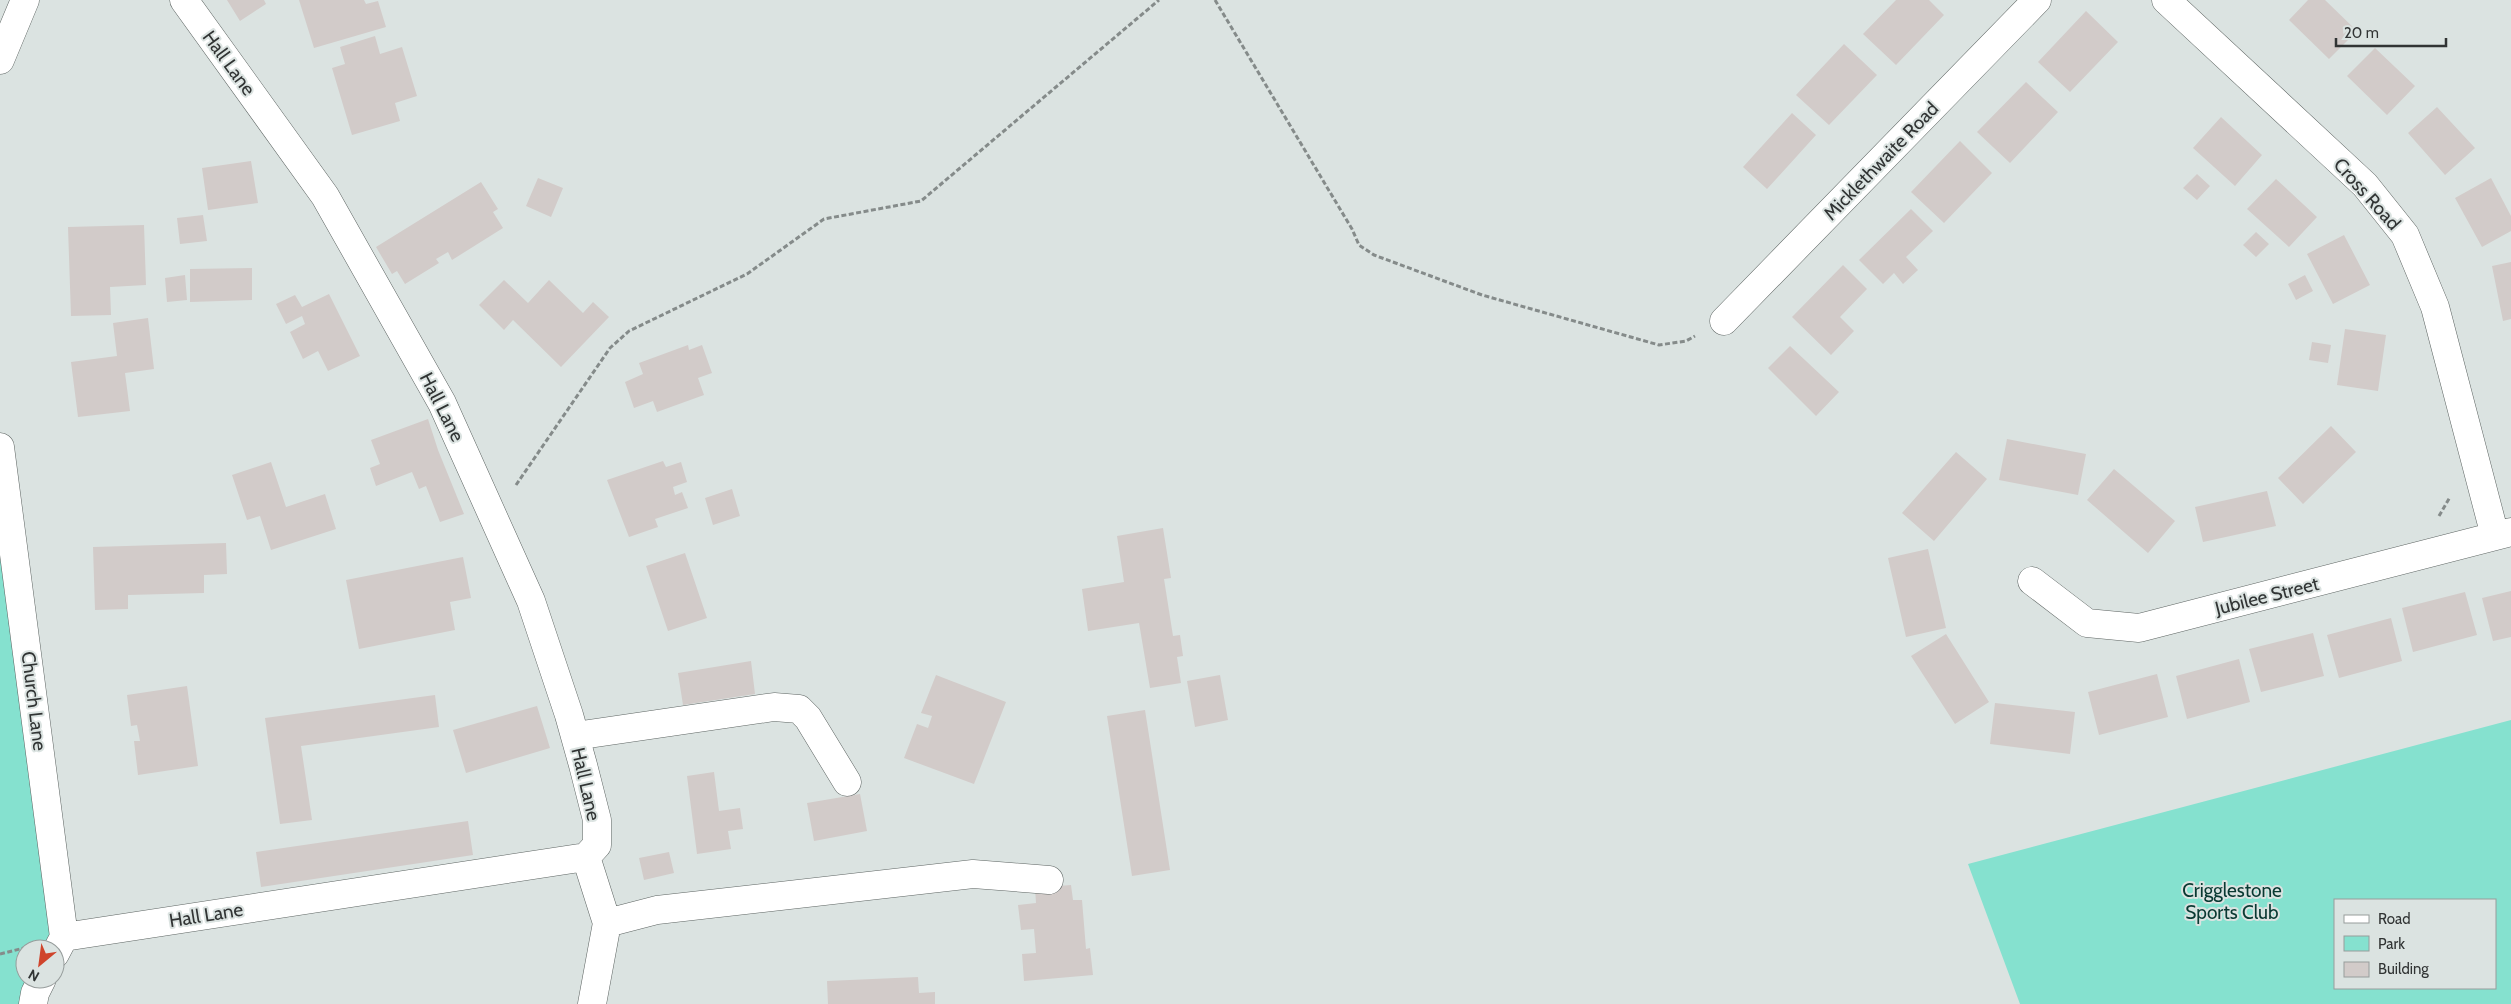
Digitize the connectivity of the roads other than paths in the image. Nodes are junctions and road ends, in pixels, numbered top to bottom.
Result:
1 (25, 0) edge
2 (184, 0) edge
3 (2038, 0) edge
4 (2166, 0) edge
5 (0, 60) edge
6 (1724, 321) road end
7 (0, 447) edge
8 (2503, 534) edge
9 (2032, 581) dead end
10 (575, 736) junction
11 (848, 782) dead end
12 (586, 857) junction
13 (1049, 880) dead end
14 (607, 923) junction
15 (58, 939) edge
16 (65, 945) edge
17 (37, 989) edge
18 (33, 1004) edge
19 (592, 1004) edge

1 - 5 street
2 - 10 street, Hall Lane
3 - 6 street, Micklethwaite Road
4 - 8 street, Cross Road
7 - 15 street, Church Lane
8 - 9 street, Jubilee Street
10 - 11 street
10 - 12 street, Hall Lane
12 - 14 street
12 - 16 street, Hall Lane
13 - 14 street
14 - 19 street
17 - 18 street

